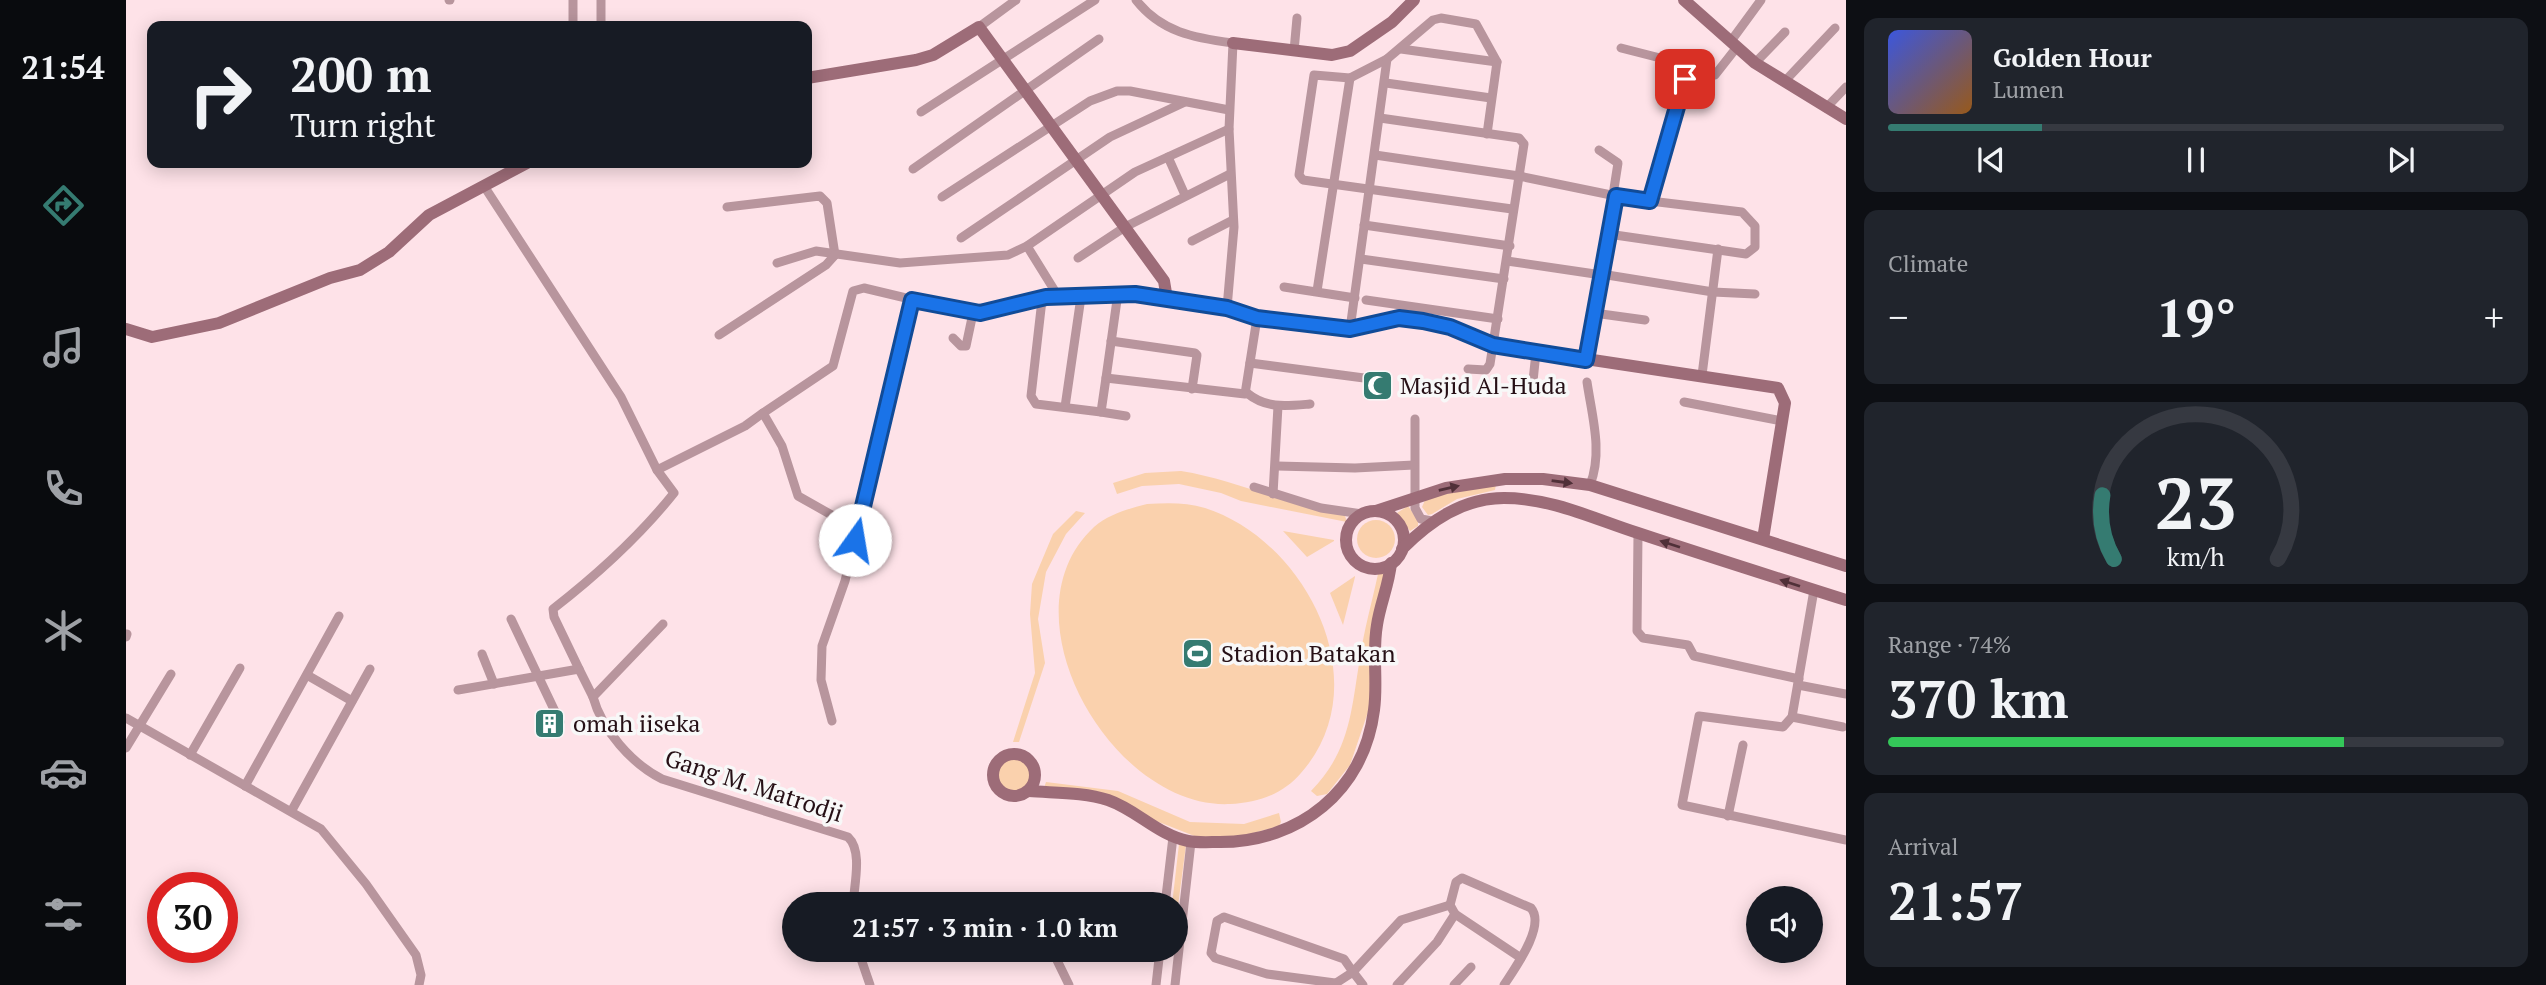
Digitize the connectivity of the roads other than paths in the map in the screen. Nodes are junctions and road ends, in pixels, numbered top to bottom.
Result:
1 (573, 0) edge
2 (601, 0) edge
3 (1016, 0) edge
4 (1095, 0) edge
5 (1136, 0) edge
6 (1685, 0) edge
7 (1761, 0) edge
8 (1409, 2) edge
9 (1297, 18) dead end
10 (573, 21) edge
11 (601, 21) edge
12 (979, 27) junction
13 (1835, 28) dead end
14 (1785, 32) dead end
15 (1100, 40) dead end
16 (1233, 43) junction
17 (1734, 44) junction
18 (1621, 48) dead end
19 (1401, 49) junction
20 (1294, 51) junction
21 (1003, 58) junction
22 (1387, 59) junction
23 (1497, 62) junction
24 (1755, 62) junction
25 (1688, 71) junction
26 (812, 77) edge
27 (1350, 78) junction
28 (1784, 82) junction
29 (1386, 83) junction
30 (1846, 87) edge
31 (1026, 90) junction
32 (1491, 98) junction
33 (1185, 102) junction
34 (1826, 108) junction
35 (1229, 110) junction
36 (921, 112) dead end
37 (1380, 118) junction
38 (1846, 119) edge
39 (1052, 125) junction
40 (1229, 129) junction
41 (1487, 134) junction
42 (1599, 150) dead end
43 (1375, 155) junction
44 (1168, 157) junction
45 (1077, 160) junction
46 (518, 168) edge
47 (913, 169) dead end
48 (1230, 174) junction
49 (1519, 176) junction
50 (484, 186) junction
51 (1335, 186) junction
52 (1370, 190) junction
53 (1101, 194) junction
54 (1611, 194) junction
55 (1185, 195) junction
56 (942, 197) dead end
57 (1650, 201) junction
58 (727, 207) dead end
59 (1511, 209) junction
60 (1233, 219) junction
61 (1364, 225) junction
62 (1125, 227) junction
63 (1608, 234) junction
64 (961, 238) dead end
65 (1192, 241) dead end
66 (1027, 246) junction
67 (1510, 246) junction
68 (1718, 249) junction
69 (835, 255) junction
70 (1078, 258) dead end
71 (1361, 259) junction
72 (1507, 261) junction
73 (776, 263) dead end
74 (1598, 274) junction
75 (1504, 279) junction
76 (1284, 287) dead end
77 (1165, 290) junction
78 (1317, 291) junction
79 (1713, 292) junction
80 (1118, 293) junction
81 (1755, 294) dead end
82 (1058, 296) junction
83 (1081, 297) junction
84 (1044, 298) junction
85 (1355, 298) junction
86 (912, 300) junction
87 (1366, 300) dead end
88 (1227, 308) junction
89 (974, 313) junction
90 (1594, 313) junction
91 (1257, 318) junction
92 (1498, 319) junction
93 (1645, 320) dead end
94 (126, 329) edge
95 (1350, 329) junction
96 (719, 335) dead end
97 (953, 338) dead end
98 (1111, 341) junction
99 (1493, 345) junction
100 (1536, 352) junction
101 (1586, 360) junction
102 (1250, 363) junction
103 (1468, 369) dead end
104 (1702, 374) junction
105 (1106, 378) junction
106 (1364, 378) dead end
107 (1587, 382) dead end
108 (1192, 389) junction
109 (1532, 391) dead end
110 (1247, 393) junction
111 (1684, 402) dead end
112 (1310, 404) dead end
113 (1278, 406) junction
114 (1065, 407) junction
115 (1101, 412) junction
116 (763, 413) junction
117 (1126, 416) dead end
118 (1415, 419) dead end
119 (1782, 421) junction
120 (1414, 465) junction
121 (1277, 466) junction
122 (657, 470) junction
123 (1504, 479) junction
124 (1538, 479) junction
125 (1590, 485) junction
126 (1254, 487) dead end
127 (1273, 494) junction
128 (1414, 498) junction
129 (1504, 498) junction
130 (1535, 501) junction
131 (1369, 512) junction
132 (860, 520) junction
133 (1432, 521) junction
134 (1638, 534) junction
135 (1763, 539) junction
136 (1402, 549) junction
137 (1391, 563) junction
138 (1846, 566) edge
139 (1814, 590) junction
140 (1846, 600) edge
141 (339, 616) dead end
142 (511, 619) dead end
143 (663, 624) dead end
144 (482, 654) dead end
145 (240, 668) dead end
146 (370, 669) dead end
147 (579, 669) junction
148 (172, 674) dead end
149 (307, 675) junction
150 (537, 678) junction
151 (1798, 682) junction
152 (494, 684) junction
153 (458, 690) dead end
154 (1846, 694) edge
155 (593, 697) junction
156 (352, 701) junction
157 (1792, 717) junction
158 (126, 718) edge
159 (832, 721) dead end
160 (560, 722) dead end
161 (139, 725) junction
162 (1843, 727) dead end
163 (1743, 745) dead end
164 (126, 747) edge
165 (190, 755) junction
166 (245, 786) junction
167 (1029, 791) dead end
168 (292, 810) junction
169 (1728, 816) junction
170 (1173, 837) junction
171 (1846, 840) edge
172 (1191, 842) junction
173 (854, 892) edge
174 (1167, 892) edge
175 (1452, 910) junction
176 (1521, 958) junction
177 (862, 962) edge
178 (1058, 962) edge
179 (1159, 962) edge
180 (1471, 967) dead end
181 (1353, 972) junction
182 (1334, 984) edge
183 (419, 985) edge
184 (870, 985) edge
185 (1069, 985) edge
186 (1156, 985) edge
187 (1175, 985) edge
188 (1363, 985) edge
189 (1397, 985) edge
190 (1454, 985) edge
191 (1504, 985) edge

1 - 10 street
2 - 11 street
3 - 12 street
4 - 21 street
5 - 16 street
6 - 17 street
7 - 17 street
8 - 20 street
9 - 20 street
12 - 21 street
12 - 26 street
13 - 28 street
14 - 24 street
15 - 31 street
16 - 20 street
16 - 35 street
17 - 24 street
17 - 25 street
18 - 25 street
19 - 22 street
19 - 23 street
19 - 23 street
21 - 31 street
21 - 36 street
22 - 27 street
22 - 29 street
23 - 32 street
24 - 28 street
25 - 57 street
27 - 51 street
27 - 51 street
28 - 34 street
29 - 32 street
29 - 37 street
30 - 34 street
31 - 39 street
31 - 47 street
32 - 41 street
33 - 35 street
33 - 39 street
33 - 45 street
34 - 38 street
35 - 40 street
37 - 41 street
37 - 43 street
39 - 45 street
39 - 56 street
40 - 44 street
40 - 48 street
41 - 49 street
42 - 54 street
43 - 49 street
43 - 52 street
44 - 53 street
44 - 55 street
45 - 53 street
45 - 64 street
46 - 50 street
48 - 55 street
48 - 60 street
49 - 54 street
49 - 59 street
50 - 94 street
50 - 122 street
51 - 52 street
51 - 78 street
52 - 59 street
52 - 61 street
53 - 62 street
53 - 66 street
54 - 57 street
54 - 63 street
55 - 62 street
57 - 68 street
58 - 69 street
59 - 67 street
60 - 65 street
60 - 88 street
61 - 67 street
61 - 71 street
62 - 70 street
62 - 77 street
63 - 68 street
63 - 74 street
66 - 69 street
66 - 82 street
67 - 72 street
68 - 79 street
69 - 73 street
69 - 96 street
71 - 75 street
71 - 85 street
72 - 74 street
72 - 75 street
74 - 79 street
74 - 90 street
75 - 92 street
76 - 78 street
77 - 80 street
77 - 88 street
78 - 85 street
79 - 81 street
79 - 104 street
80 - 83 street
80 - 98 street
82 - 83 street
82 - 84 street
83 - 114 street
84 - 89 street
84 - 114 street
85 - 95 street
86 - 89 street
86 - 116 street
86 - 132 street
87 - 92 street
88 - 91 street
89 - 97 street
90 - 93 street
90 - 101 street
91 - 95 street
91 - 102 street
92 - 99 street
95 - 99 street
98 - 105 street
98 - 108 street
99 - 100 street
99 - 103 street
100 - 101 street
100 - 109 street
101 - 104 street
102 - 106 street
102 - 110 street
104 - 119 street
105 - 108 street
105 - 115 street
107 - 125 street
108 - 110 street
110 - 113 street
111 - 119 street
112 - 113 street
113 - 121 street
114 - 115 street
115 - 117 street
116 - 122 street
116 - 132 street
118 - 120 street
119 - 135 street
120 - 121 street
120 - 128 street
121 - 127 street
122 - 147 street, Gang M. Matrodji
123 - 124 street
128 -> 123 street
123 - 129 street
124 -> 125 street
124 - 130 street
125 - 135 street
126 - 127 street
127 - 131 street
128 - 131 street
128 - 133 street
129 - 130 street
129 - 133 street
130 - 134 street
131 - 136 street
131 - 137 street
132 - 159 street
133 - 136 street
139 -> 134 street
134 - 151 street
135 - 138 street
136 - 137 street
137 - 172 street
139 - 140 street
139 - 151 street
141 - 149 street
142 - 150 street
143 - 155 street
144 - 152 street
145 - 165 street
146 - 156 street
147 - 150 street
147 - 155 street, Gang M. Matrodji
148 - 161 street
149 - 156 street
149 - 166 street
150 - 152 street
150 - 160 street
151 - 154 street
151 - 157 street
152 - 153 street
155 - 173 street, Gang M. Matrodji
156 - 168 street
157 - 162 street
157 - 169 street
158 - 161 street
161 - 164 street
161 - 165 street
163 - 169 street
165 - 166 street
166 - 168 street
167 - 170 street
168 - 183 street
169 - 171 street
170 - 172 street
170 - 174 street
172 - 187 street
175 - 176 street
175 - 176 street
175 - 181 street
175 - 189 street
176 - 191 street
177 - 184 street
178 - 185 street
179 - 186 street
180 - 190 street
181 - 182 street
181 - 182 street
181 - 188 street

